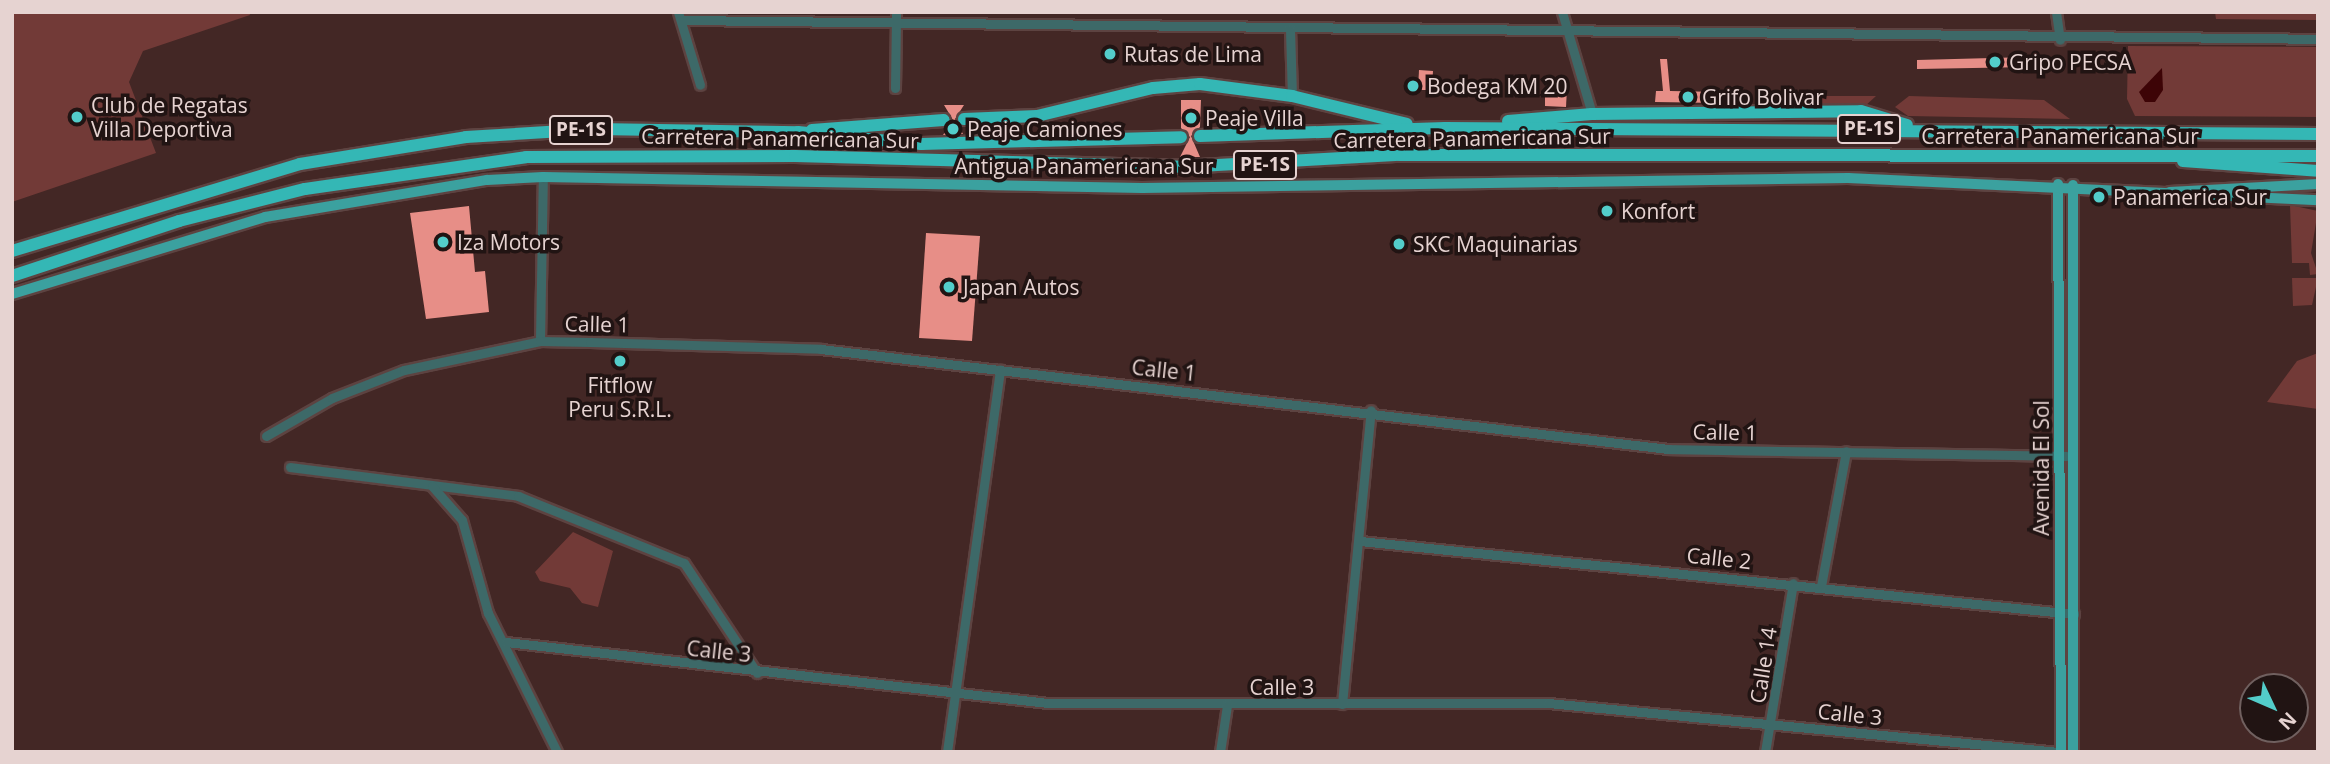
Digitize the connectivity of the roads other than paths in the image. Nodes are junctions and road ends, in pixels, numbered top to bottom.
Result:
1 (896, 12) edge
2 (1562, 12) edge
3 (2056, 12) edge
4 (679, 16) edge
5 (897, 23) junction
6 (1290, 29) junction
7 (1568, 34) junction
8 (2318, 39) edge
9 (2060, 40) junction
10 (700, 85) dead end
11 (895, 88) dead end
12 (1292, 96) junction
13 (1592, 114) junction
14 (964, 119) dead end
15 (944, 120) dead end
16 (2318, 126) edge
17 (1445, 128) junction
18 (1424, 129) junction
19 (1921, 129) junction
20 (798, 132) junction
21 (2292, 133) junction
22 (2318, 134) edge
23 (1200, 136) dead end
24 (1181, 137) dead end
25 (2152, 155) junction
26 (2318, 156) edge
27 (2318, 171) edge
28 (543, 177) junction
29 (2058, 184) junction
30 (2318, 184) edge
31 (2073, 185) junction
32 (2170, 192) junction
33 (2318, 200) edge
34 (12, 251) edge
35 (12, 276) edge
36 (12, 295) edge
37 (540, 341) junction
38 (1000, 370) junction
39 (1371, 410) junction
40 (266, 436) dead end
41 (1846, 451) junction
42 (2061, 456) junction
43 (2075, 457) junction
44 (290, 467) dead end
45 (432, 486) junction
46 (1360, 541) junction
47 (1794, 583) junction
48 (1821, 586) junction
49 (2062, 612) junction
50 (2074, 614) junction
51 (506, 642) junction
52 (757, 673) junction
53 (955, 694) junction
54 (1342, 704) junction
55 (1227, 705) junction
56 (1772, 724) junction
57 (557, 752) edge
58 (947, 752) edge
59 (1220, 752) edge
60 (1765, 752) edge
61 (2060, 752) edge
62 (2073, 752) edge

1 - 5 street
2 - 7 street
3 - 9 street
4 - 5 street
4 - 10 street
5 - 6 street
5 - 11 street
6 - 7 street
6 - 12 street
7 - 9 street
7 - 13 street
8 - 9 street
12 - 14 highway, Carretera Panamericana Sur / PE-1S
12 - 18 highway, Carretera Panamericana Sur / PE-1S
13 - 17 highway
13 - 19 highway
15 - 20 highway, Carretera Panamericana Sur / PE-1S
16 - 21 highway
17 - 18 highway, Carretera Panamericana Sur / PE-1S
17 - 19 highway, Carretera Panamericana Sur / PE-1S
18 - 23 highway, Carretera Panamericana Sur / PE-1S
19 - 21 highway, Carretera Panamericana Sur / PE-1S
20 - 24 highway, Carretera Panamericana Sur / PE-1S
20 - 34 highway, Carretera Panamericana Sur / PE-1S
21 - 22 highway, Carretera Panamericana Sur / PE-1S
25 - 26 highway, Carretera Panamericana Sur / PE-1S
25 - 27 highway
25 - 35 highway, Carretera Panamericana Sur / PE-1S
28 - 29 main road, Antigua Panamericana Sur
28 - 36 main road, Antigua Panamericana Sur
28 - 37 street
29 - 31 main road, Antigua Panamericana Sur
29 - 42 main road, Avenida El Sol
30 - 32 main road, Antigua Panamericana Sur
31 - 32 main road, Antigua Panamericana Sur
31 - 43 main road, Avenida El Sol
32 - 33 main road, Antigua Panamericana Sur
37 - 38 street, Calle 1
37 - 40 street, Calle 1
38 - 39 street, Calle 1
38 - 53 street
39 - 41 street, Calle 1
39 - 46 street
41 - 42 street, Calle 1
41 - 48 street
42 - 43 street, Calle 1
42 - 49 main road, Avenida El Sol
43 - 50 main road, Avenida El Sol
44 - 45 street
45 - 51 street
45 - 52 street
46 - 47 street, Calle 2
46 - 54 street
47 - 48 street, Calle 2
47 - 56 street, Calle 14
48 - 49 street, Calle 2
49 - 50 street, Calle 2
49 - 61 main road, Avenida El Sol
50 - 62 main road, Avenida El Sol
51 - 52 street, Calle 3
51 - 57 street
52 - 53 street, Calle 3
53 - 55 street, Calle 3
53 - 58 street
54 - 55 street, Calle 3
54 - 56 street, Calle 3
55 - 59 street
56 - 60 street, Calle 14
56 - 61 street, Calle 3

